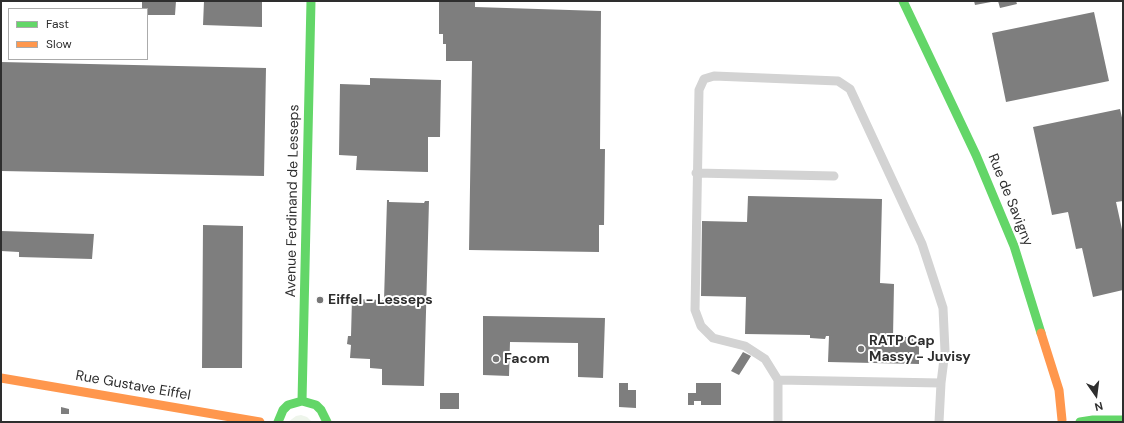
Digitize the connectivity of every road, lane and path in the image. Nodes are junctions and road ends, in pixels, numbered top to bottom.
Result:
1 (311, 1) edge
2 (903, 1) edge
3 (696, 173) junction
4 (834, 176) dead end
5 (1, 378) edge
6 (778, 380) junction
7 (941, 383) junction
8 (302, 401) junction
9 (1123, 420) edge
10 (1062, 421) edge
11 (260, 422) edge
12 (278, 422) edge
13 (327, 422) edge
14 (778, 422) edge
15 (939, 422) edge
16 (1080, 422) edge

1 - 8 street, Avenue Ferdinand de Lesseps
2 - 10 street, Rue de Savigny
3 - 4 lane
3 - 6 lane
3 - 7 lane
5 - 11 street, Rue Gustave Eiffel
6 - 7 lane
6 - 14 lane
7 - 15 lane
8 - 12 street
8 - 13 street
9 - 16 street

